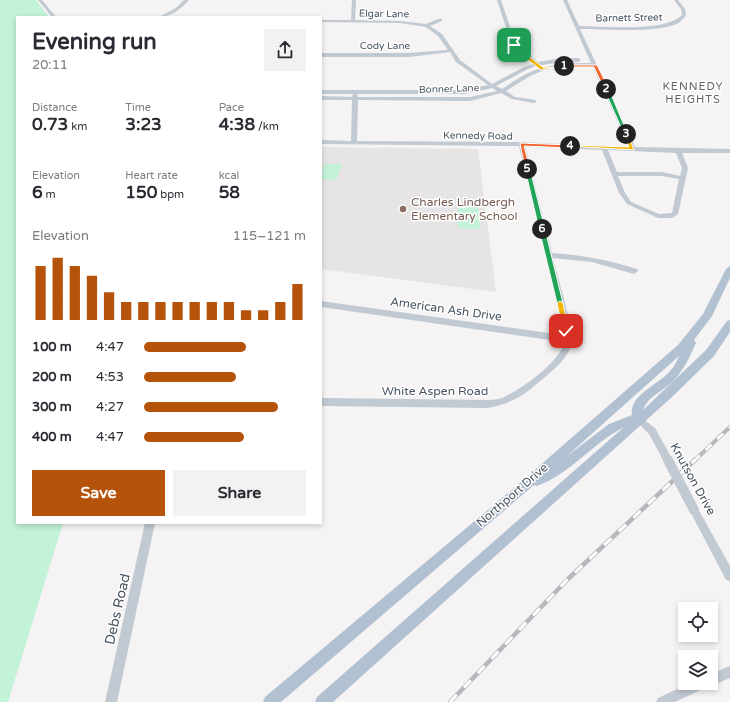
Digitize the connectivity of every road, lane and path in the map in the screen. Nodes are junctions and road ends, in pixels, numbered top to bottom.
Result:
1 (40, 0) edge
2 (187, 0) edge
3 (354, 0) edge
4 (499, 0) edge
5 (565, 0) edge
6 (676, 0) edge
7 (53, 16) edge
8 (163, 16) edge
9 (440, 20) dead end
10 (322, 21) edge
11 (353, 22) junction
12 (426, 26) junction
13 (577, 27) junction
14 (449, 51) junction
15 (322, 55) edge
16 (594, 63) junction
17 (537, 64) junction
18 (543, 69) junction
19 (492, 86) junction
20 (502, 91) junction
21 (322, 92) edge
22 (355, 95) junction
23 (322, 98) edge
24 (534, 101) dead end
25 (322, 142) edge
26 (354, 143) junction
27 (521, 144) junction
28 (604, 148) junction
29 (633, 149) junction
30 (730, 150) edge
31 (678, 151) junction
32 (614, 174) junction
33 (683, 178) junction
34 (548, 255) junction
35 (730, 269) edge
36 (634, 271) dead end
37 (322, 304) edge
38 (730, 324) edge
39 (694, 335) junction
40 (567, 339) junction
41 (322, 402) edge
42 (640, 420) junction
43 (518, 492) junction
44 (150, 524) edge
45 (730, 576) edge
46 (730, 672) edge
47 (718, 677) edge
48 (688, 690) edge
49 (111, 702) edge
50 (270, 702) edge
51 (322, 702) edge
52 (662, 702) edge

1 - 7 street
2 - 8 street
3 - 11 street
4 - 17 street
5 - 13 street
6 - 13 street, Barnett Street
9 - 12 street
10 - 11 street, Elgar Lane
11 - 12 street, Elgar Lane
12 - 14 street, Elgar Lane
13 - 16 street
14 - 15 street, Cody Lane
14 - 19 street, Elgar Lane
16 - 17 street, Bonner Lane
16 - 18 street, Bonner Lane
16 - 29 street
17 - 18 street
17 - 19 street, Bonner Lane
18 - 20 street, Bonner Lane
19 - 20 street, Elgar Lane
19 - 22 street, Bonner Lane
20 - 22 street, Bonner Lane
20 - 24 street, Elgar Lane
21 - 22 street, Bonner Lane
22 - 23 street, Bonner Lane
22 - 26 street
25 - 26 street, Kennedy Road
26 - 27 street, Kennedy Road
27 - 28 street, Kennedy Road
27 - 34 street
28 - 29 street, Kennedy Road
28 - 32 street
29 - 31 street, Kennedy Road
30 - 31 street, Kennedy Road
31 - 33 street
32 - 33 street
32 - 33 street
34 - 36 street
34 - 40 street
35 - 39 main road, Northport Drive
37 - 40 street, American Ash Drive
38 - 42 main road
39 - 42 main road
39 - 43 main road, Northport Drive
40 - 41 street, White Aspen Road
42 - 43 main road
42 - 45 street, Knutson Drive, bridge
42 - 51 main road
43 - 50 main road, Northport Drive
44 - 49 street, Debs Road
46 - 47 street
48 - 52 street

